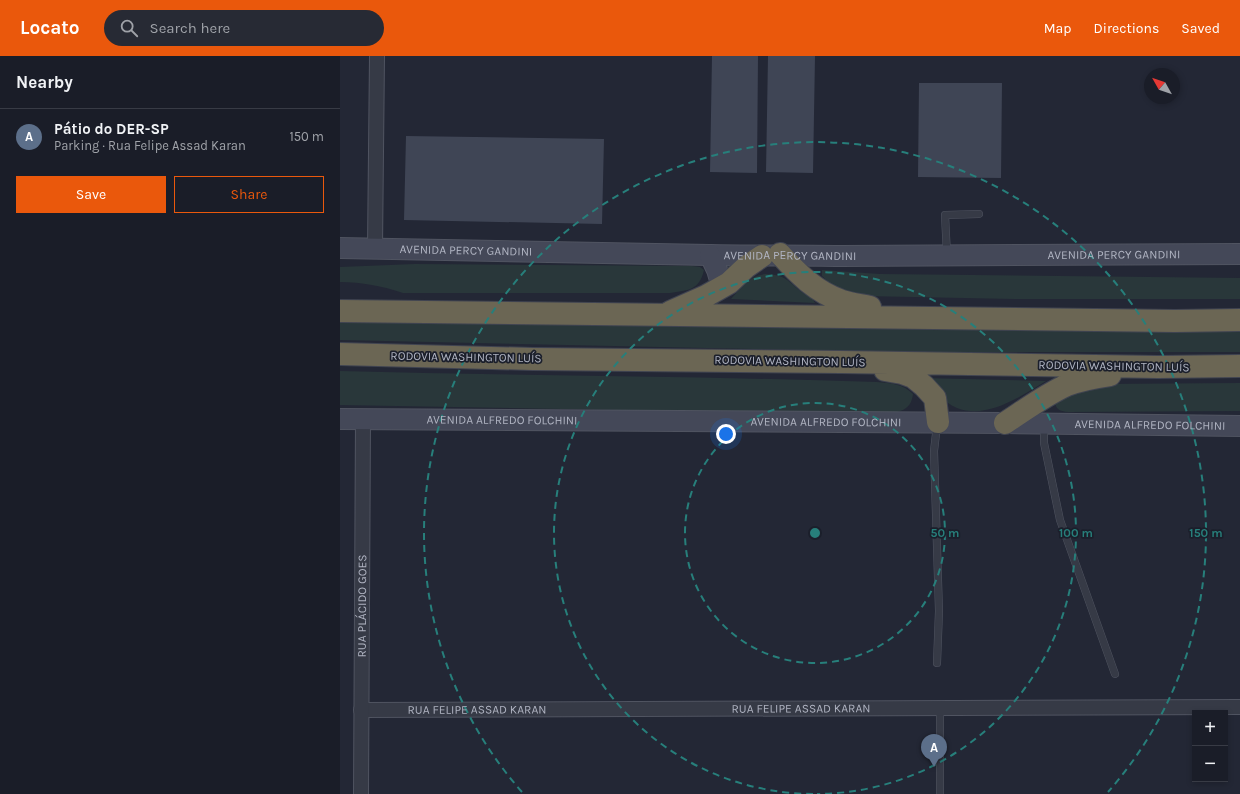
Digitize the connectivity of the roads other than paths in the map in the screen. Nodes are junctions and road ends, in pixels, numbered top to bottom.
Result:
1 (377, 56) edge
2 (979, 214) dead end
3 (340, 248) edge
4 (375, 248) junction
5 (1240, 254) edge
6 (771, 255) junction
7 (947, 255) junction
8 (710, 256) junction
9 (722, 287) junction
10 (340, 311) edge
11 (664, 314) junction
12 (920, 317) junction
13 (1240, 320) edge
14 (340, 354) edge
15 (841, 362) junction
16 (1240, 366) edge
17 (1158, 367) junction
18 (340, 419) edge
19 (364, 419) junction
20 (938, 422) junction
21 (1005, 423) junction
22 (1044, 424) junction
23 (1240, 426) edge
24 (937, 663) dead end
25 (1115, 674) dead end
26 (1240, 707) edge
27 (940, 708) junction
28 (361, 710) junction
29 (361, 794) edge
30 (940, 794) edge

1 - 4 street
2 - 7 lane
3 - 4 main road, AVENIDA PERCY GANDINI
4 - 8 main road, AVENIDA PERCY GANDINI
5 - 7 main road, AVENIDA PERCY GANDINI
6 - 7 main road, AVENIDA PERCY GANDINI
6 - 8 main road, AVENIDA PERCY GANDINI
6 - 9 highway
6 - 12 highway
8 - 9 main road
9 - 11 highway
10 - 11 highway
11 - 12 highway
12 - 13 highway
14 - 15 highway, RODOVIA WASHINGTON LUÍS
15 - 17 highway, RODOVIA WASHINGTON LUÍS
15 - 20 highway
16 - 17 highway, RODOVIA WASHINGTON LUÍS
17 - 21 highway
18 - 19 main road, AVENIDA ALFREDO FOLCHINI
19 - 20 main road, AVENIDA ALFREDO FOLCHINI
19 - 28 street, RUA PLÁCIDO GOES
20 - 21 main road, AVENIDA ALFREDO FOLCHINI
20 - 24 lane
21 - 22 main road, AVENIDA ALFREDO FOLCHINI
22 - 23 main road, AVENIDA ALFREDO FOLCHINI
22 - 25 lane
26 - 27 street, RUA FELIPE ASSAD KARAN
27 - 28 street, RUA FELIPE ASSAD KARAN
27 - 30 lane
28 - 29 street, RUA PLÁCIDO GOES

